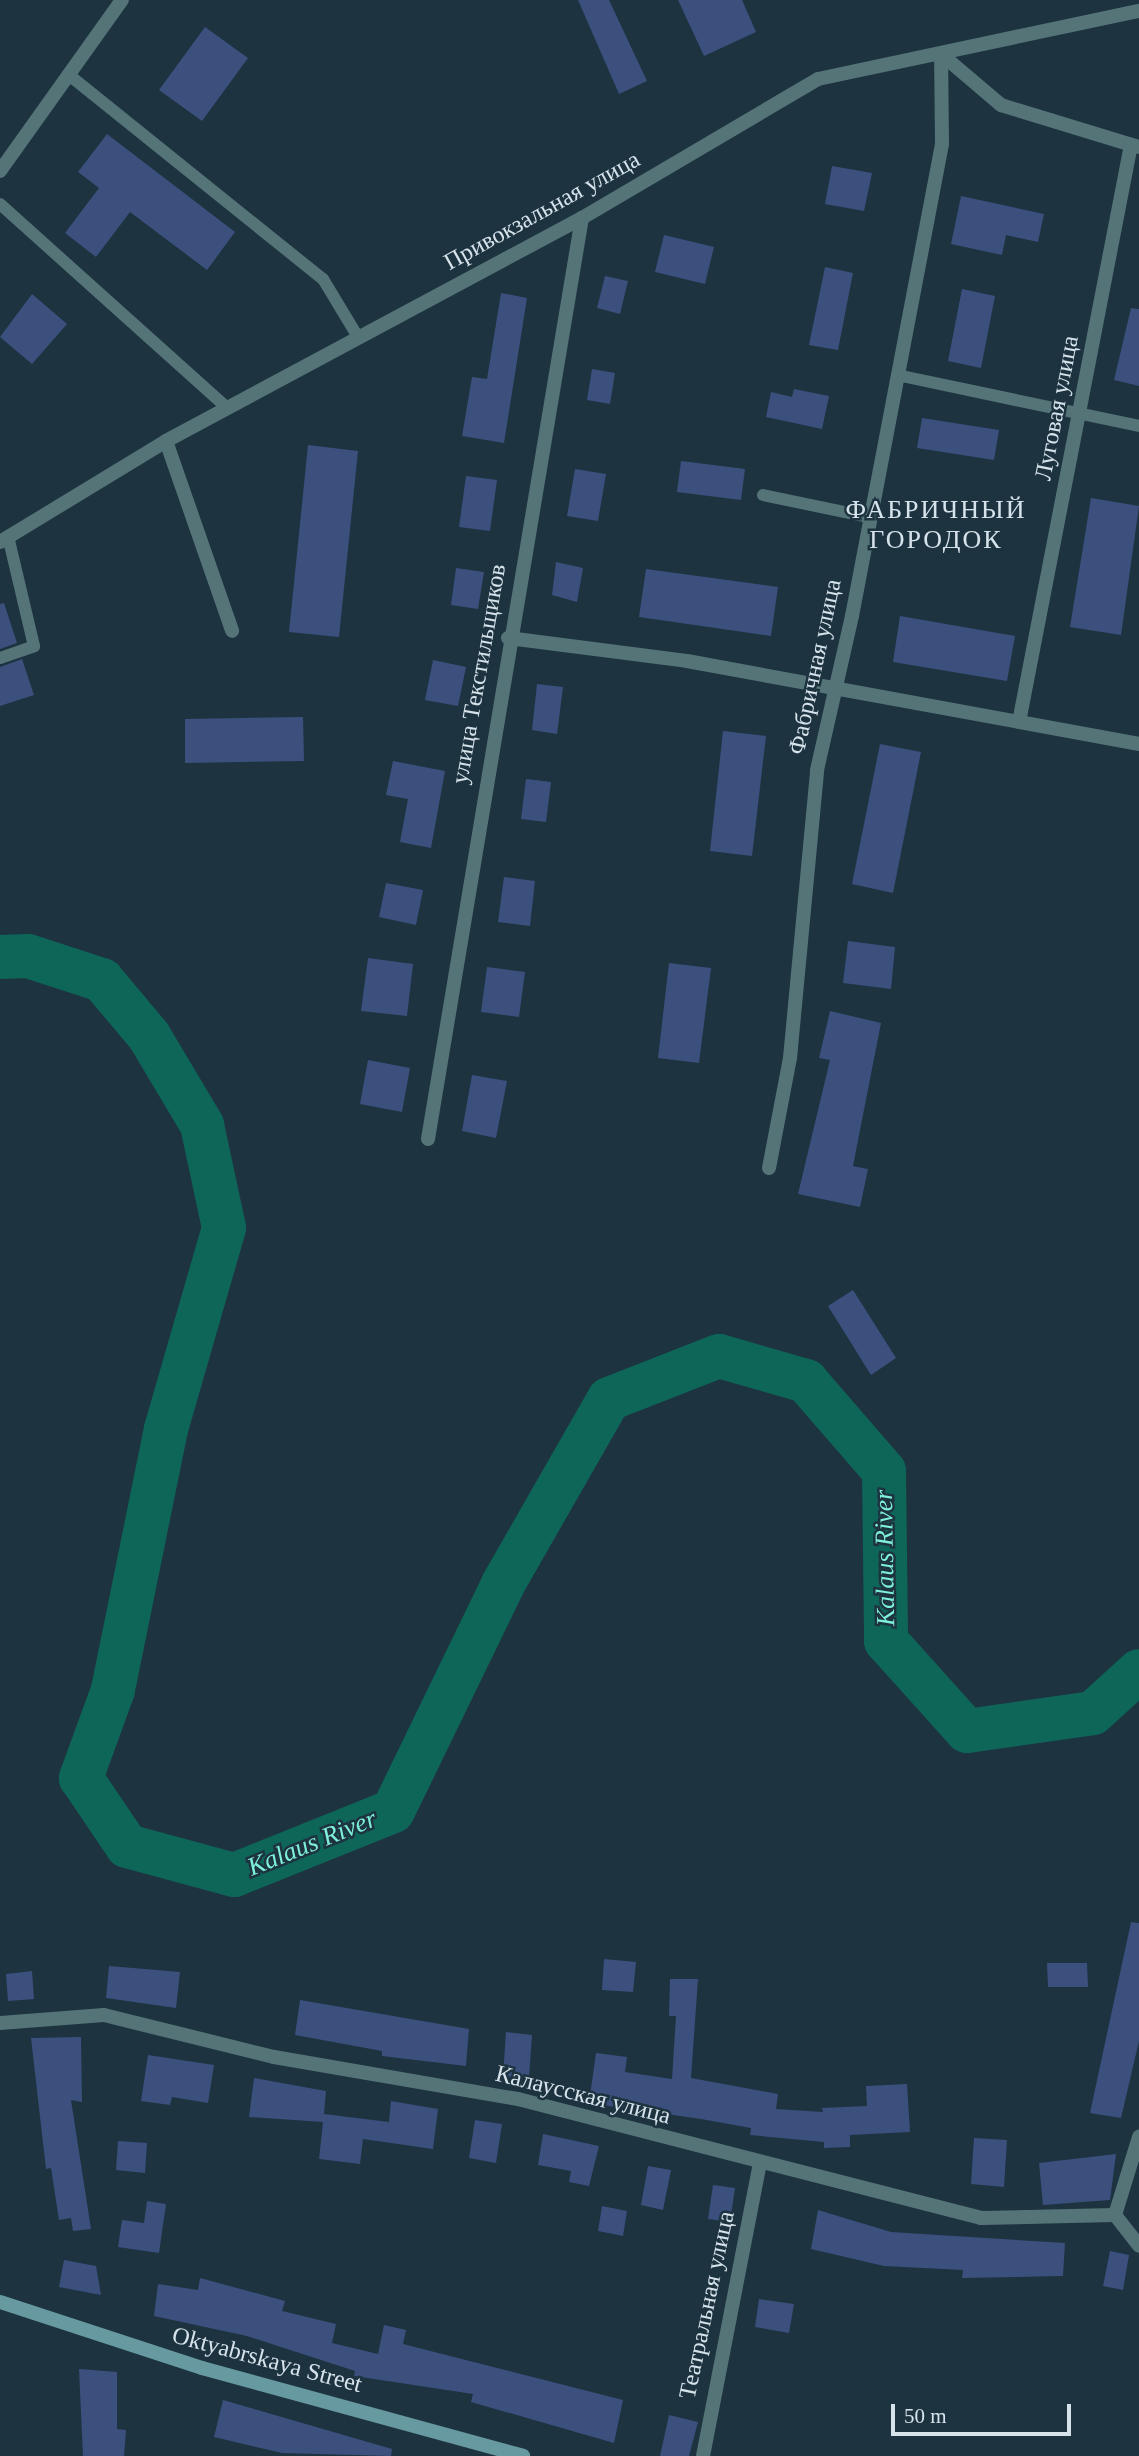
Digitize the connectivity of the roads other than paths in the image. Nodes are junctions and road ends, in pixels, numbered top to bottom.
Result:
1 (122, 0) edge
2 (1139, 11) edge
3 (941, 54) junction
4 (68, 75) junction
5 (1135, 146) edge
6 (0, 171) edge
7 (0, 204) edge
8 (582, 218) junction
9 (358, 337) junction
10 (897, 375) junction
11 (227, 408) junction
12 (1079, 412) junction
13 (1139, 426) edge
14 (166, 441) junction
15 (764, 495) dead end
16 (868, 517) junction
17 (4, 539) edge
18 (232, 631) dead end
19 (508, 638) junction
20 (0, 658) edge
21 (831, 690) junction
22 (1020, 722) junction
23 (1139, 744) edge
24 (428, 1139) dead end
25 (769, 1168) dead end
26 (0, 2023) edge
27 (1139, 2137) edge
28 (760, 2164) junction
29 (1115, 2215) junction
30 (1139, 2246) edge
31 (0, 2302) edge
32 (523, 2456) edge
33 (704, 2456) edge

1 - 4 street
2 - 3 street, Привокзальная улица
3 - 5 street
3 - 8 street, Привокзальная улица
3 - 10 street, Фабричная улица
4 - 6 street
4 - 9 lane
5 - 12 street, Луговая улица
7 - 11 lane
8 - 9 street, Привокзальная улица
8 - 19 street, улица Текстильщиков
9 - 11 street, Привокзальная улица
10 - 12 lane
10 - 16 street, Фабричная улица
11 - 14 street, Привокзальная улица
12 - 13 lane
12 - 22 street, Луговая улица
14 - 17 street, Привокзальная улица
14 - 18 street
15 - 16 lane
16 - 21 street, Фабричная улица
17 - 20 lane
19 - 21 street
19 - 24 street, улица Текстильщиков
21 - 22 street
21 - 25 street, Фабричная улица
22 - 23 street
26 - 28 street, Калаусская улица
27 - 29 street
28 - 29 street, Калаусская улица
28 - 33 street, Театральная улица
29 - 30 street
31 - 32 main road, Oktyabrskaya Street

